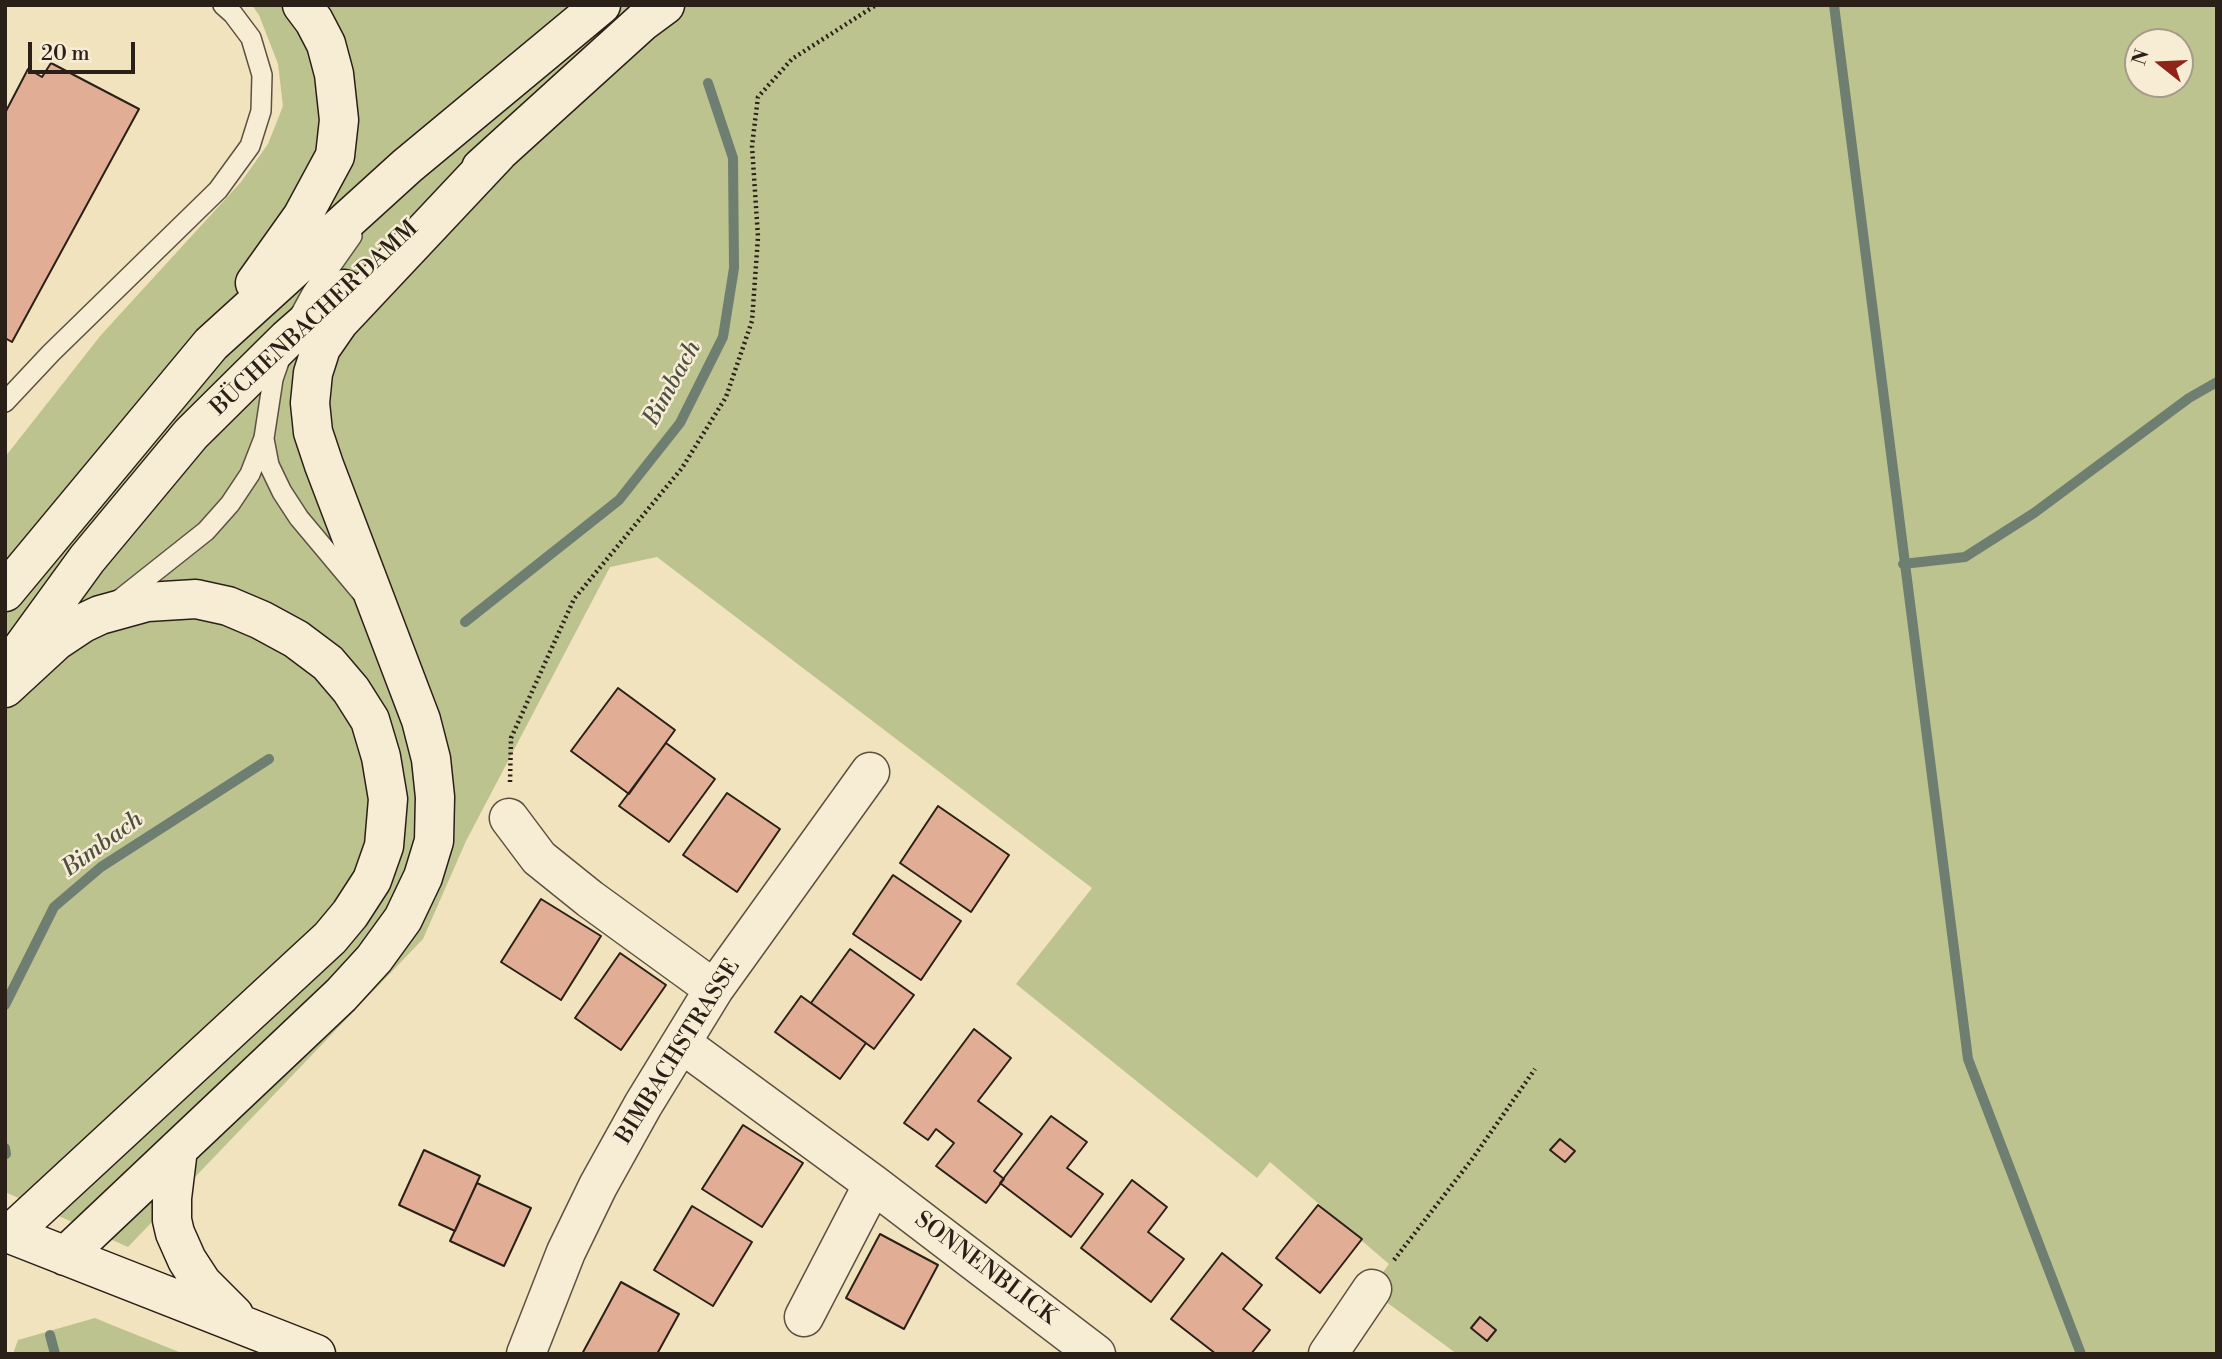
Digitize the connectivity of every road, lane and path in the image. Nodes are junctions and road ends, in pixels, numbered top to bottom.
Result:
1 (223, 5) edge
2 (302, 5) edge
3 (601, 5) edge
4 (664, 5) edge
5 (876, 5) edge
6 (498, 153) junction
7 (407, 166) junction
8 (287, 339) junction
9 (211, 344) junction
10 (5, 402) edge
11 (264, 438) junction
12 (5, 592) edge
13 (100, 615) junction
14 (384, 619) junction
15 (5, 671) edge
16 (5, 688) edge
17 (870, 772) dead end
18 (509, 817) joint
19 (714, 989) junction
20 (681, 1043) junction
21 (1535, 1069) dead end
22 (178, 1149) junction
23 (873, 1184) junction
24 (7, 1233) edge
25 (65, 1256) junction
26 (1372, 1289) joint
27 (804, 1317) dead end
28 (246, 1326) junction
29 (316, 1354) edge
30 (526, 1354) edge
31 (1096, 1354) edge
32 (1328, 1354) edge

1 - 10 lane
2 - 9 main road
3 - 7 main road, BÜCHENBACHER DAMM
4 - 6 main road, BÜCHENBACHER DAMM
5 - 18 path
6 - 8 main road, BÜCHENBACHER DAMM
6 - 14 main road
7 - 8 lane
7 - 9 main road, BÜCHENBACHER DAMM
8 - 11 lane
8 - 15 main road, BÜCHENBACHER DAMM
9 - 12 main road, BÜCHENBACHER DAMM
11 - 13 lane
11 - 14 lane
13 - 16 main road
13 - 24 main road
14 - 22 main road
17 - 19 main road, BIMBACHSTRASSE
18 - 19 main road
19 - 20 main road, BIMBACHSTRASSE
20 - 23 main road, SONNENBLICK
20 - 30 main road, BIMBACHSTRASSE
21 - 26 path
22 - 25 main road
22 - 28 main road
23 - 27 main road
23 - 31 main road, SONNENBLICK
24 - 25 main road
25 - 28 main road
26 - 32 main road
28 - 29 main road

